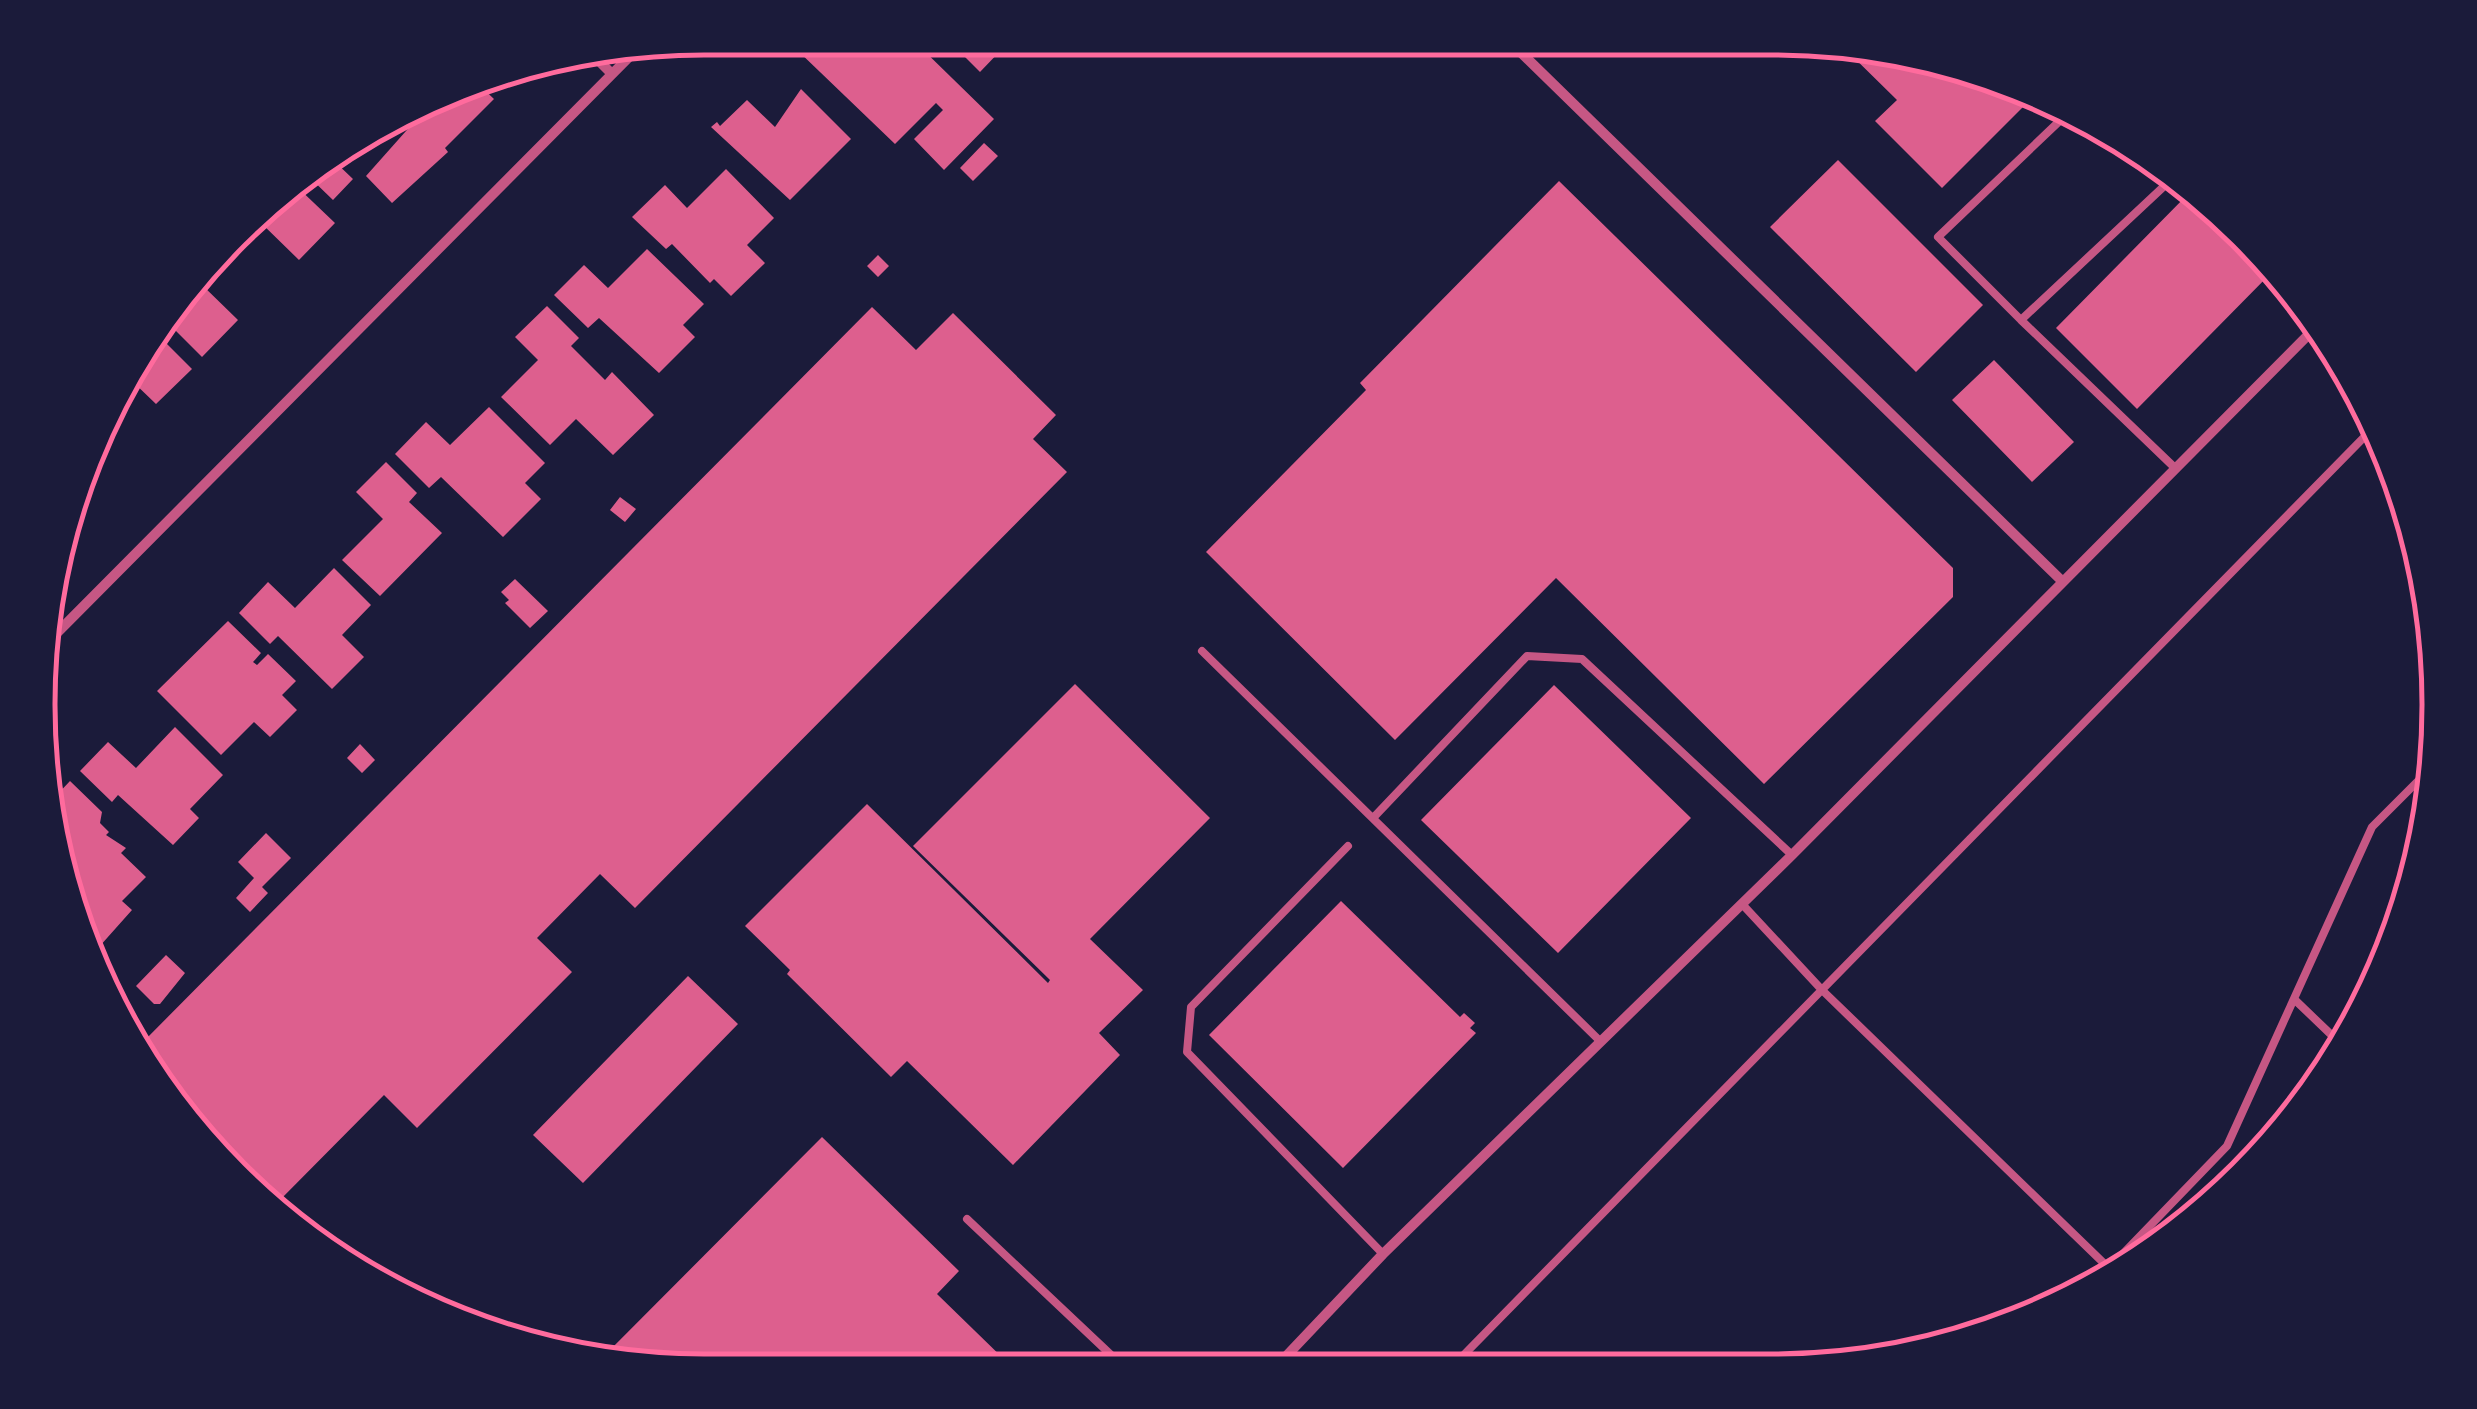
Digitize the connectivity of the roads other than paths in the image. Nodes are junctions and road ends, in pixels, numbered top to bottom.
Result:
1 (1524, 55) edge
2 (625, 60) edge
3 (602, 64) edge
4 (612, 74) junction
5 (2059, 122) edge
6 (2164, 186) edge
7 (2021, 320) junction
8 (2307, 336) edge
9 (2365, 438) edge
10 (2174, 467) junction
11 (2062, 581) junction
12 (60, 631) edge
13 (1202, 651) dead end
14 (2417, 783) edge
15 (1374, 817) junction
16 (1348, 846) dead end
17 (1792, 855) junction
18 (1742, 904) junction
19 (1822, 990) junction
20 (2294, 999) junction
21 (2331, 1035) edge
22 (1600, 1042) junction
23 (966, 1219) dead end
24 (2144, 1237) edge
25 (1382, 1254) junction
26 (2103, 1263) edge
27 (1110, 1354) edge
28 (1287, 1354) edge
29 (1465, 1354) edge

1 - 11 street
2 - 4 street
3 - 4 street
4 - 12 street
5 - 7 lane
6 - 7 lane
7 - 10 lane
8 - 10 street
9 - 19 lane
10 - 11 street
11 - 17 street
13 - 15 lane
14 - 20 lane
15 - 17 lane
15 - 22 lane
16 - 25 lane
17 - 18 street
18 - 19 lane
18 - 22 street
19 - 26 lane
19 - 29 lane
20 - 21 lane
20 - 24 lane
22 - 25 street
23 - 27 lane
25 - 28 street

